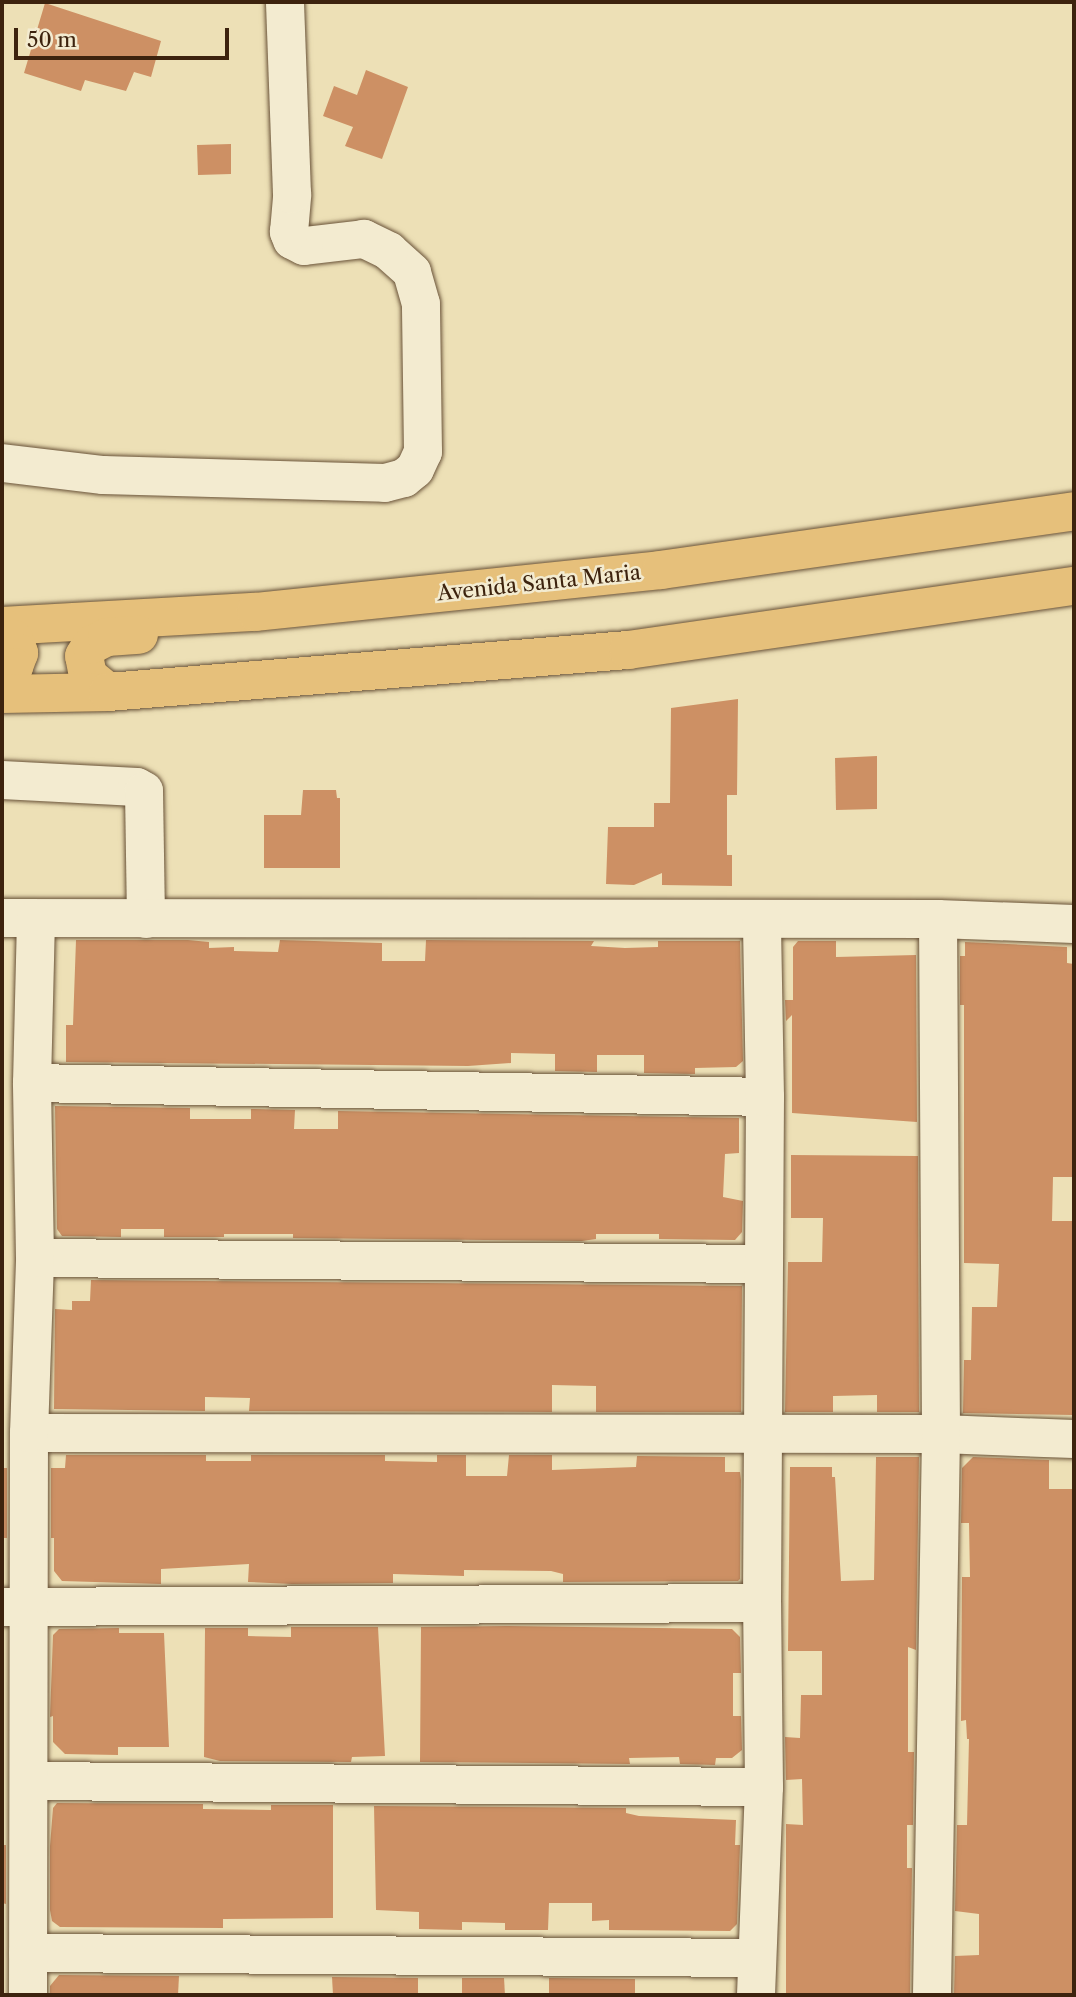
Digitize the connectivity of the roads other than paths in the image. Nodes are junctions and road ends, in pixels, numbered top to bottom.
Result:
1 (285, 2) edge
2 (2, 463) edge
3 (1074, 511) edge
4 (1074, 586) edge
5 (256, 612) junction
6 (2, 626) edge
7 (2, 677) edge
8 (108, 692) junction
9 (2, 694) edge
10 (2, 780) edge
11 (19, 919) edge
12 (146, 919) junction
13 (762, 919) junction
14 (938, 919) junction
15 (1074, 924) edge
16 (32, 1083) junction
17 (765, 1097) junction
18 (35, 1258) junction
19 (763, 1264) junction
20 (29, 1433) junction
21 (765, 1434) junction
22 (941, 1434) junction
23 (1074, 1438) edge
24 (762, 1603) junction
25 (15, 1607) edge
26 (29, 1781) junction
27 (764, 1787) junction
28 (29, 1953) junction
29 (756, 1977) edge
30 (28, 1995) edge
31 (932, 1995) edge

1 - 2 street
3 - 5 main road, Avenida Santa Maria
4 - 8 main road
5 - 6 main road, Avenida Santa Maria
5 - 8 main road
6 - 7 main road
8 - 9 main road
10 - 12 street
11 - 12 street
11 - 16 street
12 - 13 street
13 - 14 street
13 - 17 street
14 - 15 street
14 - 22 street
16 - 17 street
16 - 18 street
17 - 19 street
18 - 19 street
18 - 20 street
19 - 21 street
20 - 21 street
20 - 25 street
21 - 22 street
21 - 24 street
22 - 23 street
22 - 31 street
24 - 25 street
24 - 27 street
25 - 26 street
26 - 27 street
26 - 28 street
27 - 29 street
28 - 29 street
28 - 30 street

